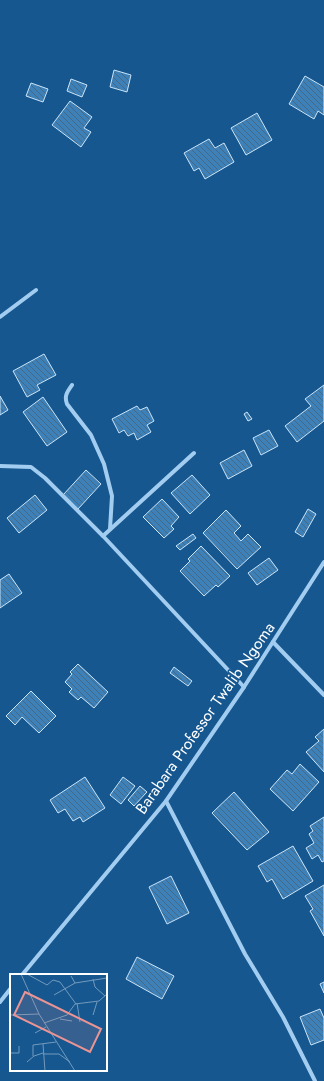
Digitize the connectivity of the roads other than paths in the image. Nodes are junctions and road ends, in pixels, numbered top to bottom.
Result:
1 (36, 290) dead end
2 (0, 316) edge
3 (72, 385) dead end
4 (194, 453) dead end
5 (0, 466) edge
6 (110, 529) junction
7 (103, 536) junction
8 (324, 562) edge
9 (273, 642) junction
10 (244, 687) junction
11 (324, 695) edge
12 (166, 801) junction
13 (23, 974) edge
14 (10, 989) edge
15 (0, 1002) edge
16 (316, 1081) edge

1 - 2 street
3 - 6 street
4 - 6 street
5 - 7 street
6 - 7 street
7 - 10 street
8 - 9 street, Barabara Professor Twalib Ngoma
9 - 10 street, Barabara Professor Twalib Ngoma
9 - 11 street
10 - 12 street, Barabara Professor Twalib Ngoma
12 - 13 street, Barabara Professor Twalib Ngoma
12 - 16 street
14 - 15 street

